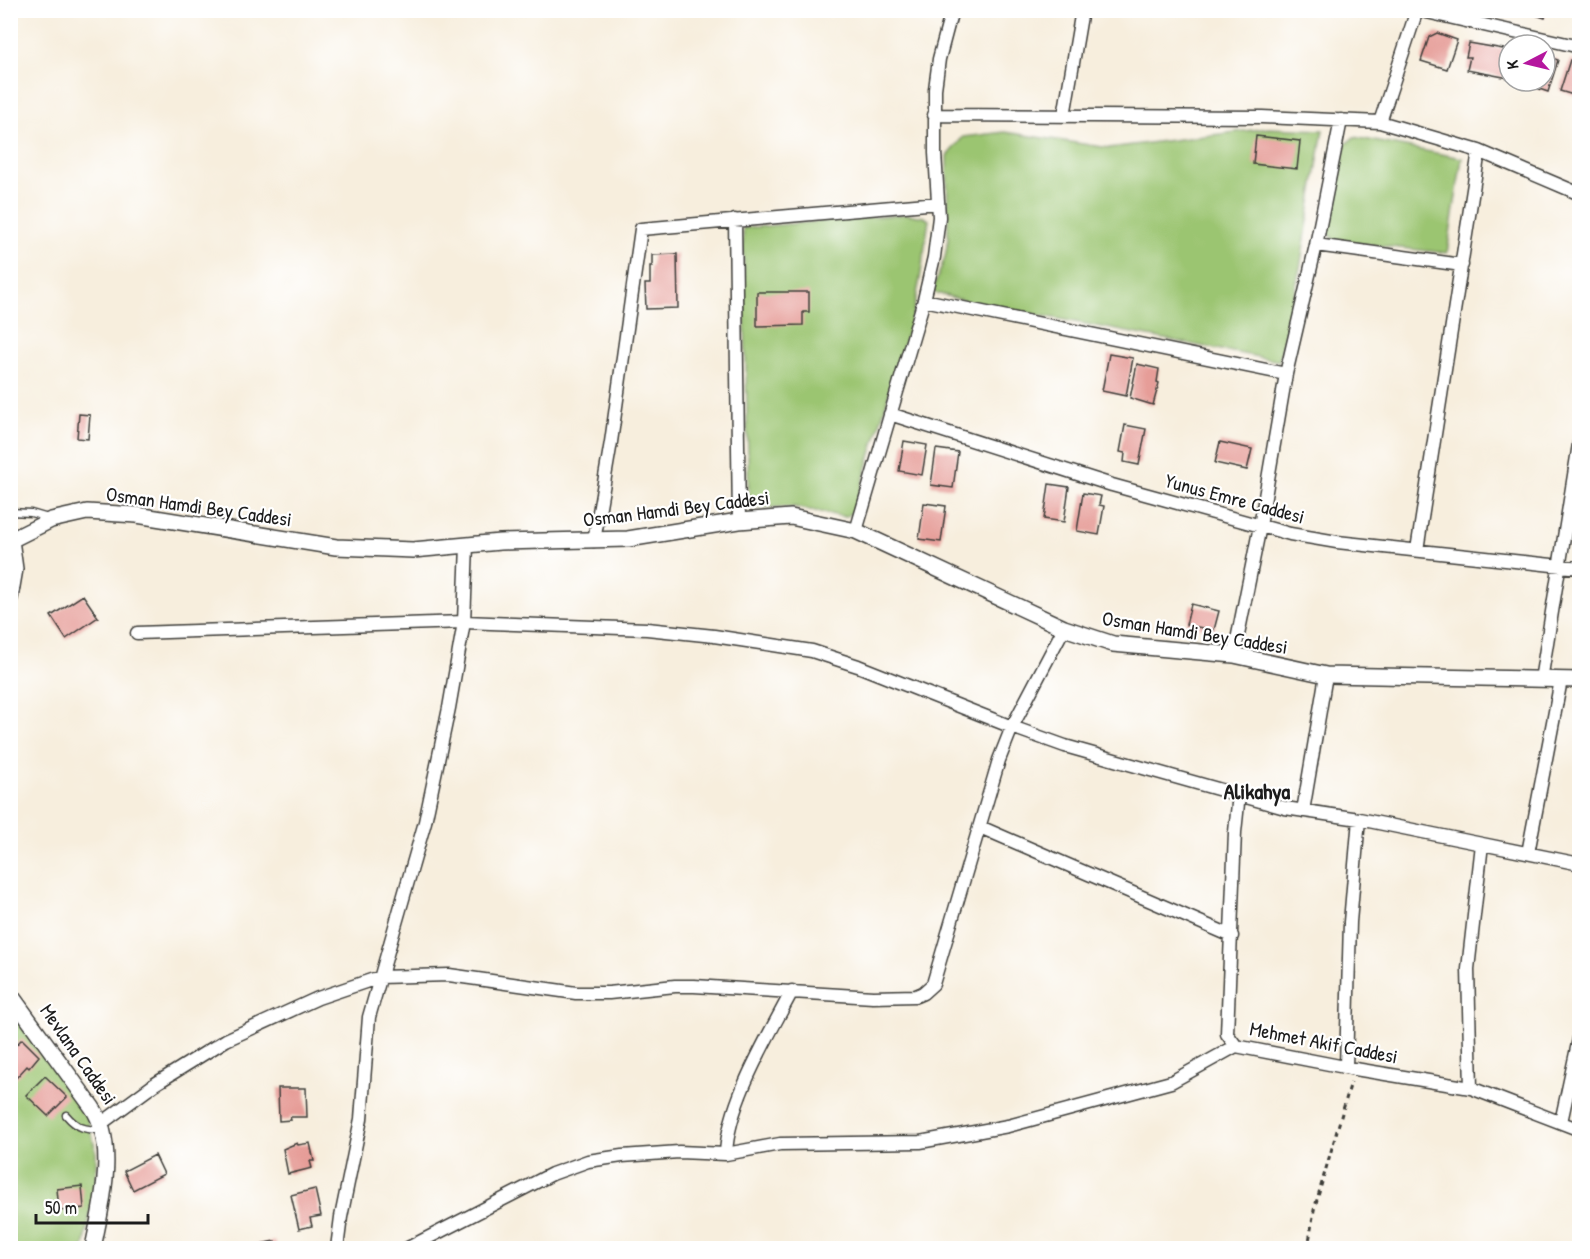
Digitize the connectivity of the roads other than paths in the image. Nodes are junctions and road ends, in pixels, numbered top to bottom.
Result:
1 (952, 10) edge
2 (1082, 10) edge
3 (1418, 10) edge
4 (1580, 46) edge
5 (934, 115) junction
6 (1064, 116) junction
7 (1341, 120) junction
8 (1380, 122) junction
9 (1479, 151) junction
10 (1580, 194) edge
11 (938, 203) junction
12 (735, 220) junction
13 (1316, 245) junction
14 (1462, 265) junction
15 (924, 300) junction
16 (1286, 374) junction
17 (890, 414) junction
18 (1580, 438) edge
19 (10, 512) edge
20 (51, 520) junction
21 (739, 521) junction
22 (1260, 526) junction
23 (856, 531) junction
24 (11, 540) edge
25 (594, 541) junction
26 (467, 545) junction
27 (1418, 550) junction
28 (1560, 567) junction
29 (1580, 568) edge
30 (10, 598) edge
31 (464, 622) junction
32 (1064, 628) junction
33 (137, 633) dead end
34 (1234, 655) junction
35 (1326, 675) junction
36 (1541, 680) junction
37 (1561, 680) junction
38 (1580, 681) edge
39 (1012, 727) junction
40 (1239, 794) junction
41 (1303, 811) junction
42 (1359, 819) junction
43 (980, 827) junction
44 (1482, 844) junction
45 (1528, 853) junction
46 (1580, 864) edge
47 (1232, 936) junction
48 (380, 977) junction
49 (792, 991) junction
50 (10, 994) edge
51 (1580, 1034) edge
52 (1236, 1046) junction
53 (1351, 1068) junction
54 (1471, 1088) junction
55 (66, 1115) dead end
56 (1561, 1122) junction
57 (103, 1127) junction
58 (1580, 1130) edge
59 (726, 1154) junction
60 (93, 1248) edge
61 (337, 1248) edge
62 (408, 1248) edge

1 - 5 street
2 - 6 street
3 - 4 street
3 - 8 street
5 - 6 street
5 - 11 street
6 - 7 street
7 - 8 street
7 - 13 street
8 - 9 street
9 - 10 street
9 - 14 street
11 - 12 street
11 - 15 street
12 - 21 street
12 - 25 street
13 - 14 street
13 - 16 street
14 - 27 street
15 - 16 street
15 - 17 street
16 - 22 street
17 - 22 street, Yunus Emre Caddesi
17 - 23 street
18 - 28 street
19 - 20 lane
20 - 24 street, Osman Hamdi Bey Caddesi
20 - 26 street, Osman Hamdi Bey Caddesi
21 - 23 street, Osman Hamdi Bey Caddesi
21 - 25 street, Osman Hamdi Bey Caddesi
22 - 27 street, Yunus Emre Caddesi
22 - 34 street
23 - 32 street, Osman Hamdi Bey Caddesi
24 - 30 street
25 - 26 street, Osman Hamdi Bey Caddesi
26 - 31 street
27 - 28 street, Yunus Emre Caddesi
28 - 29 street, Yunus Emre Caddesi
28 - 36 street
31 - 33 street
31 - 39 street
31 - 48 street
32 - 34 street, Osman Hamdi Bey Caddesi
32 - 39 street
34 - 35 street, Osman Hamdi Bey Caddesi
35 - 36 street, Osman Hamdi Bey Caddesi
35 - 41 street
36 - 37 street, Osman Hamdi Bey Caddesi
37 - 38 street, Osman Hamdi Bey Caddesi
37 - 45 street
39 - 40 street
39 - 43 street
40 - 41 street
40 - 47 street, Mehmet Akif Caddesi
41 - 42 street
42 - 44 street
42 - 53 street
43 - 47 street
43 - 49 street
44 - 45 street
44 - 54 street
45 - 46 street
47 - 52 street, Mehmet Akif Caddesi
48 - 49 street
48 - 57 street
48 - 61 street
49 - 59 street
50 - 57 street, Mevlana Caddesi
51 - 56 street
52 - 53 street, Mehmet Akif Caddesi
52 - 59 street
53 - 54 street, Mehmet Akif Caddesi
54 - 56 street, Mehmet Akif Caddesi
55 - 57 lane
56 - 58 street, Mehmet Akif Caddesi
57 - 60 street, Mevlana Caddesi
59 - 62 street

